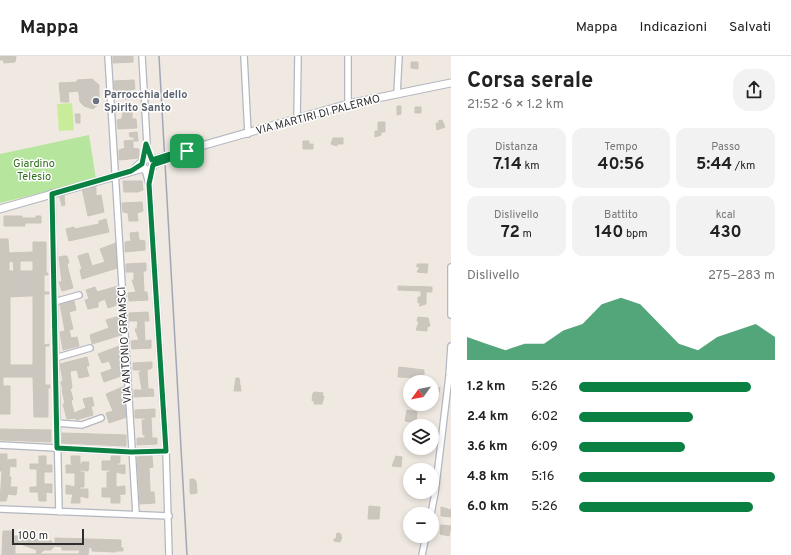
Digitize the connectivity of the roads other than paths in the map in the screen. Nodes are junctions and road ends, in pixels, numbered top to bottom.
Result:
1 (108, 56) edge
2 (142, 56) edge
3 (244, 56) edge
4 (298, 56) edge
5 (348, 56) edge
6 (399, 56) edge
7 (451, 82) edge
8 (397, 94) junction
9 (348, 104) junction
10 (297, 120) junction
11 (248, 134) junction
12 (148, 164) junction
13 (114, 176) junction
14 (52, 194) junction
15 (0, 209) edge
16 (451, 267) edge
17 (79, 295) dead end
18 (54, 302) junction
19 (451, 315) edge
20 (451, 346) edge
21 (90, 348) dead end
22 (56, 358) junction
23 (101, 418) dead end
24 (57, 423) junction
25 (0, 445) edge
26 (57, 448) junction
27 (166, 451) junction
28 (131, 452) junction
29 (432, 507) edge
30 (0, 509) edge
31 (59, 512) junction
32 (136, 514) junction
33 (169, 516) junction
34 (425, 543) edge
35 (170, 555) edge
36 (422, 555) edge

1 - 13 street, VIA ANTONIO GRAMSCI
2 - 12 street
3 - 11 street
4 - 10 street
5 - 9 street
6 - 8 street
7 - 8 street, VIA MARTIRI DI PALERMO
8 - 9 street, VIA MARTIRI DI PALERMO
9 - 10 street, VIA MARTIRI DI PALERMO
10 - 11 street, VIA MARTIRI DI PALERMO
11 - 12 street, VIA MARTIRI DI PALERMO
12 - 13 street, VIA MARTIRI DI PALERMO
12 - 27 street
13 - 14 street, VIA MARTIRI DI PALERMO
13 - 28 street, VIA ANTONIO GRAMSCI
14 - 15 street, VIA MARTIRI DI PALERMO
14 - 18 street
16 - 19 street
17 - 18 street
18 - 22 street
20 - 29 street
21 - 22 street
22 - 24 street
23 - 24 street
24 - 26 street
25 - 26 street
26 - 28 street
26 - 31 street
27 - 28 street
27 - 33 street
28 - 32 street, VIA ANTONIO GRAMSCI
30 - 31 street
31 - 32 street
32 - 33 street
33 - 35 street
34 - 36 street

